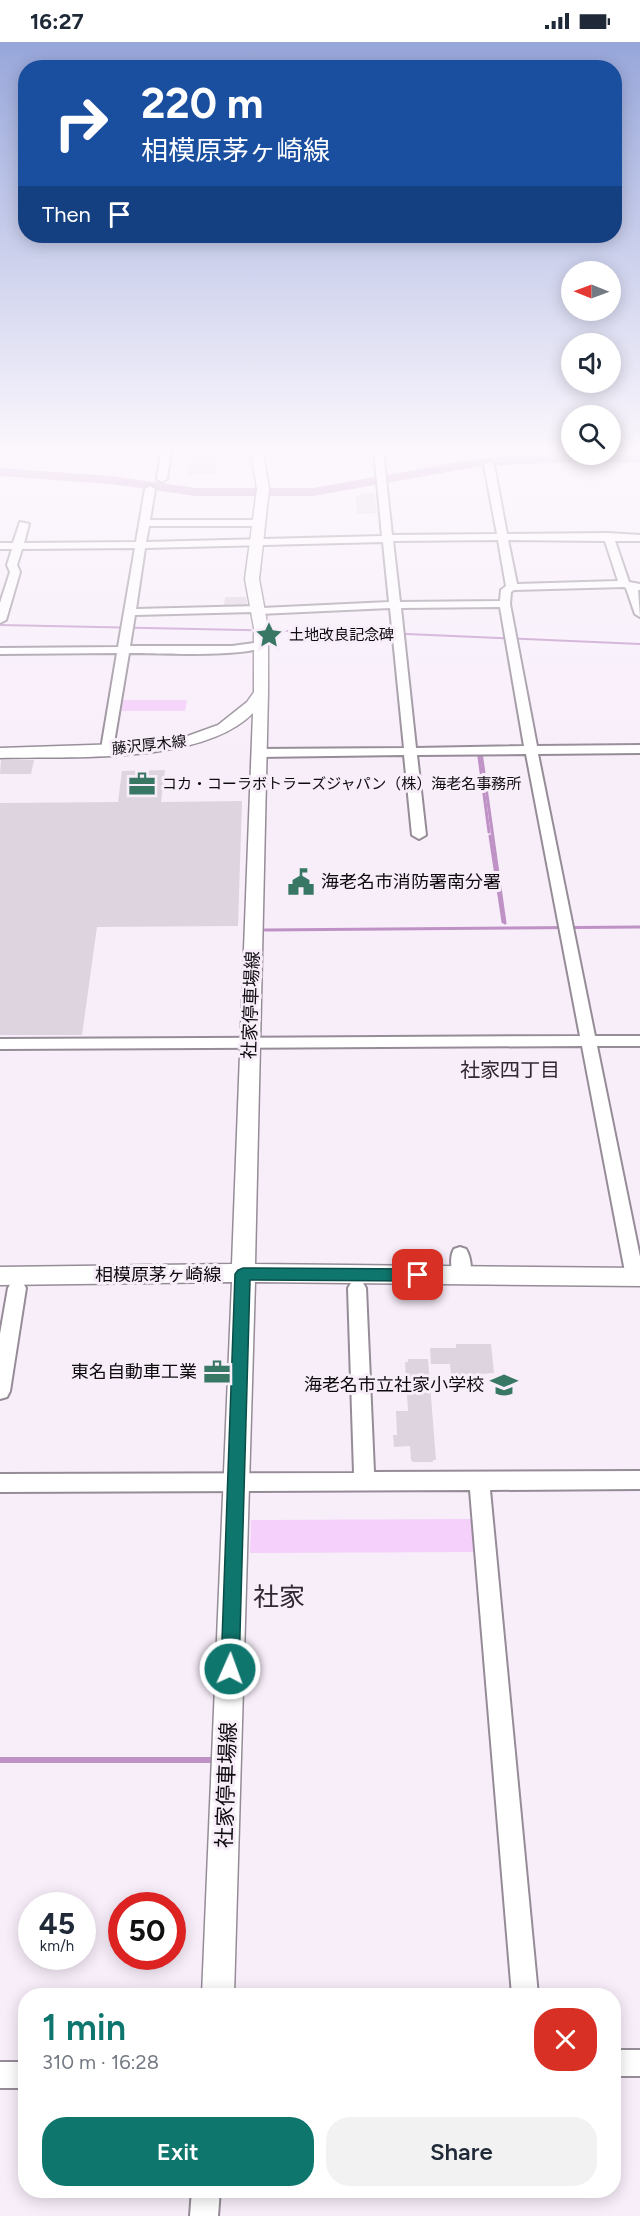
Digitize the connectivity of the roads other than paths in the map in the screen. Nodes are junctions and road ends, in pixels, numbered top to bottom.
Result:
1 (16, 552) edge
2 (141, 552) edge
3 (255, 552) edge
4 (389, 552) edge
5 (505, 552) edge
6 (616, 552) edge
7 (0, 573) edge
8 (15, 573) junction
9 (632, 586) edge
10 (513, 587) junction
11 (505, 604) junction
12 (394, 605) junction
13 (258, 610) junction
14 (130, 612) junction
15 (640, 614) edge
16 (0, 620) edge
17 (261, 635) junction
18 (124, 649) junction
19 (0, 651) edge
20 (261, 692) junction
21 (234, 722) junction
22 (215, 733) junction
23 (258, 738) junction
24 (107, 749) junction
25 (531, 749) junction
26 (640, 749) edge
27 (410, 751) junction
28 (0, 753) edge
29 (419, 835) dead end
30 (250, 1041) junction
31 (589, 1041) junction
32 (640, 1041) edge
33 (0, 1044) edge
34 (243, 1281) junction
35 (638, 1281) edge
36 (6, 1284) edge
37 (357, 1288) junction
38 (0, 1391) edge
39 (479, 1479) junction
40 (364, 1480) junction
41 (640, 1480) edge
42 (237, 1481) junction
43 (0, 1483) edge
44 (218, 1988) edge
45 (524, 1988) edge
46 (621, 2063) edge
47 (640, 2063) edge
48 (0, 2075) edge
49 (18, 2075) edge
50 (205, 2198) edge
51 (204, 2216) edge

1 - 8 street
2 - 14 street
3 - 13 main road
4 - 12 street
5 - 10 street
6 - 9 street
7 - 8 street
8 - 16 street
9 - 10 street
9 - 15 street
10 - 11 street
11 - 12 street
11 - 25 street
12 - 13 street
12 - 27 street
13 - 14 street
13 - 17 main road
14 - 18 street
17 - 18 street
17 - 20 main road
18 - 19 street
18 - 24 street
20 - 21 main road, 藤沢厚木線
20 - 23 main road, 社家停車場線
21 - 22 main road, 藤沢厚木線
21 - 23 main road
22 - 23 main road
22 - 24 main road, 藤沢厚木線
23 - 27 street
23 - 30 main road, 社家停車場線
24 - 28 main road, 藤沢厚木線
25 - 26 street
25 - 27 street
25 - 31 street
27 - 29 street
30 - 31 street
30 - 33 street
30 - 34 main road, 社家停車場線
31 - 32 street
31 - 35 street
34 - 35 main road, 相模原茅ヶ崎線
34 - 36 main road, 相模原茅ヶ崎線
34 - 37 main road, 相模原茅ヶ崎線
34 - 42 main road, 社家停車場線
35 - 37 main road, 相模原茅ヶ崎線
36 - 38 street
37 - 40 street
39 - 40 street
39 - 41 street
39 - 45 street
40 - 42 street
42 - 43 street
42 - 44 main road, 社家停車場線
46 - 47 street
48 - 49 street
50 - 51 street

